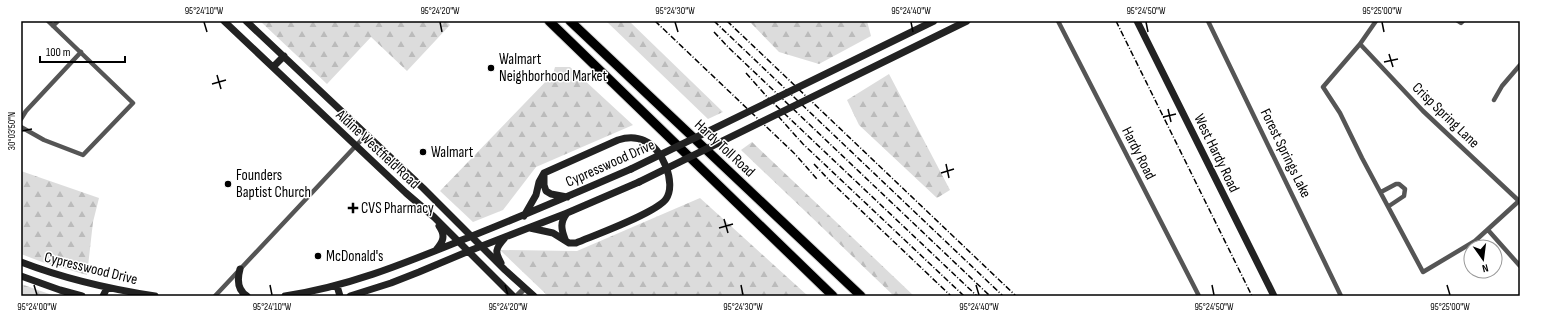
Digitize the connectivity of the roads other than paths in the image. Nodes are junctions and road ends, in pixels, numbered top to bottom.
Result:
1 (48, 21) edge
2 (58, 21) edge
3 (224, 21) edge
4 (246, 21) edge
5 (549, 21) edge
6 (570, 21) edge
7 (934, 21) edge
8 (967, 21) edge
9 (1058, 21) edge
10 (1138, 21) edge
11 (1208, 21) edge
12 (1376, 21) edge
13 (53, 26) junction
14 (1360, 44) junction
15 (81, 52) junction
16 (284, 56) junction
17 (1520, 66) edge
18 (273, 67) junction
19 (1494, 100) dead end
20 (21, 119) edge
21 (21, 127) edge
22 (366, 135) junction
23 (356, 146) junction
24 (544, 173) junction
25 (1381, 192) junction
26 (567, 197) junction
27 (1519, 200) edge
28 (1389, 206) junction
29 (567, 213) junction
30 (524, 216) junction
31 (434, 217) junction
32 (530, 228) junction
33 (1488, 230) junction
34 (472, 236) junction
35 (505, 237) junction
36 (565, 239) junction
37 (459, 242) junction
38 (482, 246) junction
39 (469, 251) junction
40 (434, 252) junction
41 (21, 262) edge
42 (1520, 266) edge
43 (240, 269) junction
44 (505, 270) junction
45 (21, 276) edge
46 (337, 286) junction
47 (107, 288) junction
48 (525, 288) junction
49 (832, 295) edge
50 (82, 296) edge
51 (103, 296) edge
52 (155, 296) edge
53 (215, 296) edge
54 (247, 296) edge
55 (285, 296) edge
56 (340, 296) edge
57 (350, 296) edge
58 (513, 296) edge
59 (517, 296) edge
60 (534, 296) edge
61 (861, 296) edge
62 (1199, 296) edge
63 (1274, 296) edge
64 (1341, 296) edge

1 - 13 street
2 - 13 street
3 - 18 main road, Aldine Westfield Road
4 - 16 main road, Aldine Westfield Road
5 - 49 highway, Hardy Toll Road
6 - 61 highway, Hardy Toll Road
7 - 26 main road, Cypresswood Drive, bridge
8 - 29 main road, Cypresswood Drive, bridge
9 - 62 street, Hardy Road
10 - 63 main road, West Hardy Road
11 - 64 street, Forest Springs Lake
12 - 14 street
13 - 15 street
14 - 25 street
14 - 27 street, Crisp Spring Lane
15 - 20 street
15 - 21 street
16 - 18 main road
16 - 22 main road, Aldine Westfield Road
17 - 19 street
18 - 23 main road, Aldine Westfield Road
22 - 23 street
22 - 34 main road, Aldine Westfield Road
23 - 31 main road, Aldine Westfield Road
23 - 43 street
24 - 26 main road
24 - 30 main road
24 - 36 main road
25 - 28 street
25 - 28 street
26 - 30 main road, Cypresswood Drive
27 - 33 street
28 - 33 street
29 - 32 main road, Cypresswood Drive
29 - 36 main road
30 - 34 main road, Cypresswood Drive
31 - 37 main road, Aldine Westfield Road
31 - 40 main road
32 - 35 main road, Cypresswood Drive
32 - 36 main road
33 - 42 street
34 - 37 main road, Cypresswood Drive
34 - 38 main road, Aldine Westfield Road
35 - 38 main road, Cypresswood Drive
35 - 44 main road
37 - 39 main road, Aldine Westfield Road
37 - 40 main road, Cypresswood Drive
38 - 39 main road, Cypresswood Drive
38 - 44 main road, Aldine Westfield Road
39 - 57 main road, Cypresswood Drive
39 - 58 main road, Aldine Westfield Road
40 - 46 main road, Cypresswood Drive
41 - 47 main road, Cypresswood Drive
43 - 53 street
43 - 54 main road
44 - 48 main road, Aldine Westfield Road
45 - 50 main road, Cypresswood Drive
46 - 55 main road, Cypresswood Drive
46 - 56 main road
47 - 51 main road
47 - 52 main road, Cypresswood Drive
48 - 59 street
48 - 60 main road, Aldine Westfield Road

